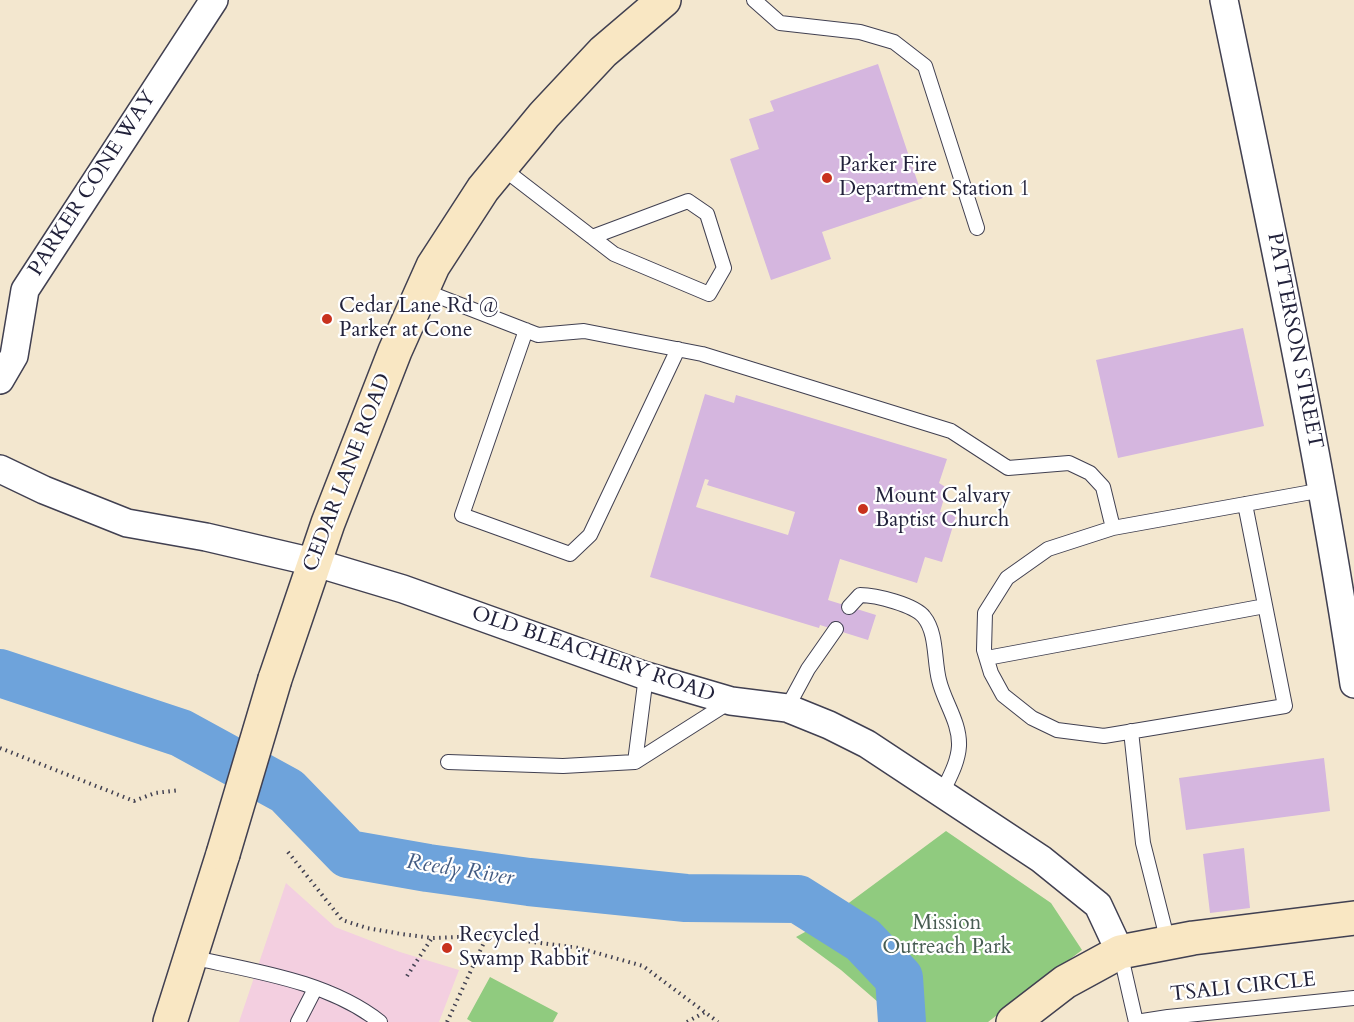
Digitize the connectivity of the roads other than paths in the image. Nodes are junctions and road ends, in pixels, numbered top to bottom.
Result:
1 (214, 0) edge
2 (664, 0) edge
3 (754, 0) edge
4 (1224, 0) edge
5 (501, 167) junction
6 (977, 228) dead end
7 (592, 237) junction
8 (422, 290) junction
9 (525, 330) junction
10 (678, 350) junction
11 (0, 380) edge
12 (0, 469) edge
13 (1323, 490) junction
14 (1245, 504) junction
15 (1113, 528) junction
16 (313, 562) junction
17 (1265, 606) junction
18 (849, 607) dead end
19 (836, 629) dead end
20 (987, 658) junction
21 (646, 676) junction
22 (1354, 684) edge
23 (731, 701) junction
24 (787, 708) junction
25 (1131, 731) junction
26 (448, 762) dead end
27 (635, 762) junction
28 (942, 793) junction
29 (1354, 918) edge
30 (1168, 942) junction
31 (1120, 952) junction
32 (190, 957) junction
33 (315, 989) junction
34 (1354, 998) edge
35 (170, 1022) edge
36 (298, 1022) edge
37 (380, 1022) edge
38 (1013, 1022) edge
39 (1136, 1022) edge

1 - 11 street, PARKER CONE WAY
2 - 5 main road, CEDAR LANE ROAD
3 - 6 lane
4 - 13 street, PATTERSON STREET
5 - 7 lane
5 - 8 main road, CEDAR LANE ROAD
7 - 7 lane
8 - 9 lane
8 - 16 main road, CEDAR LANE ROAD
9 - 10 lane
9 - 10 lane
10 - 15 lane
12 - 16 street, OLD BLEACHERY ROAD
13 - 14 lane
13 - 22 street, PATTERSON STREET
14 - 15 lane
14 - 17 lane
15 - 20 lane
16 - 21 street, OLD BLEACHERY ROAD
16 - 32 main road, CEDAR LANE ROAD, bridge
17 - 20 lane
17 - 25 lane
18 - 28 lane
19 - 24 lane
20 - 25 lane
21 - 23 street, OLD BLEACHERY ROAD
21 - 27 lane
23 - 24 street, OLD BLEACHERY ROAD
23 - 27 lane
24 - 28 street, OLD BLEACHERY ROAD
25 - 30 lane
26 - 27 lane
28 - 31 street, OLD BLEACHERY ROAD
29 - 30 main road
30 - 31 main road
31 - 38 main road
31 - 39 lane
32 - 33 lane
32 - 35 main road, CEDAR LANE ROAD
33 - 36 lane
33 - 37 lane
34 - 39 lane, TSALI CIRCLE

